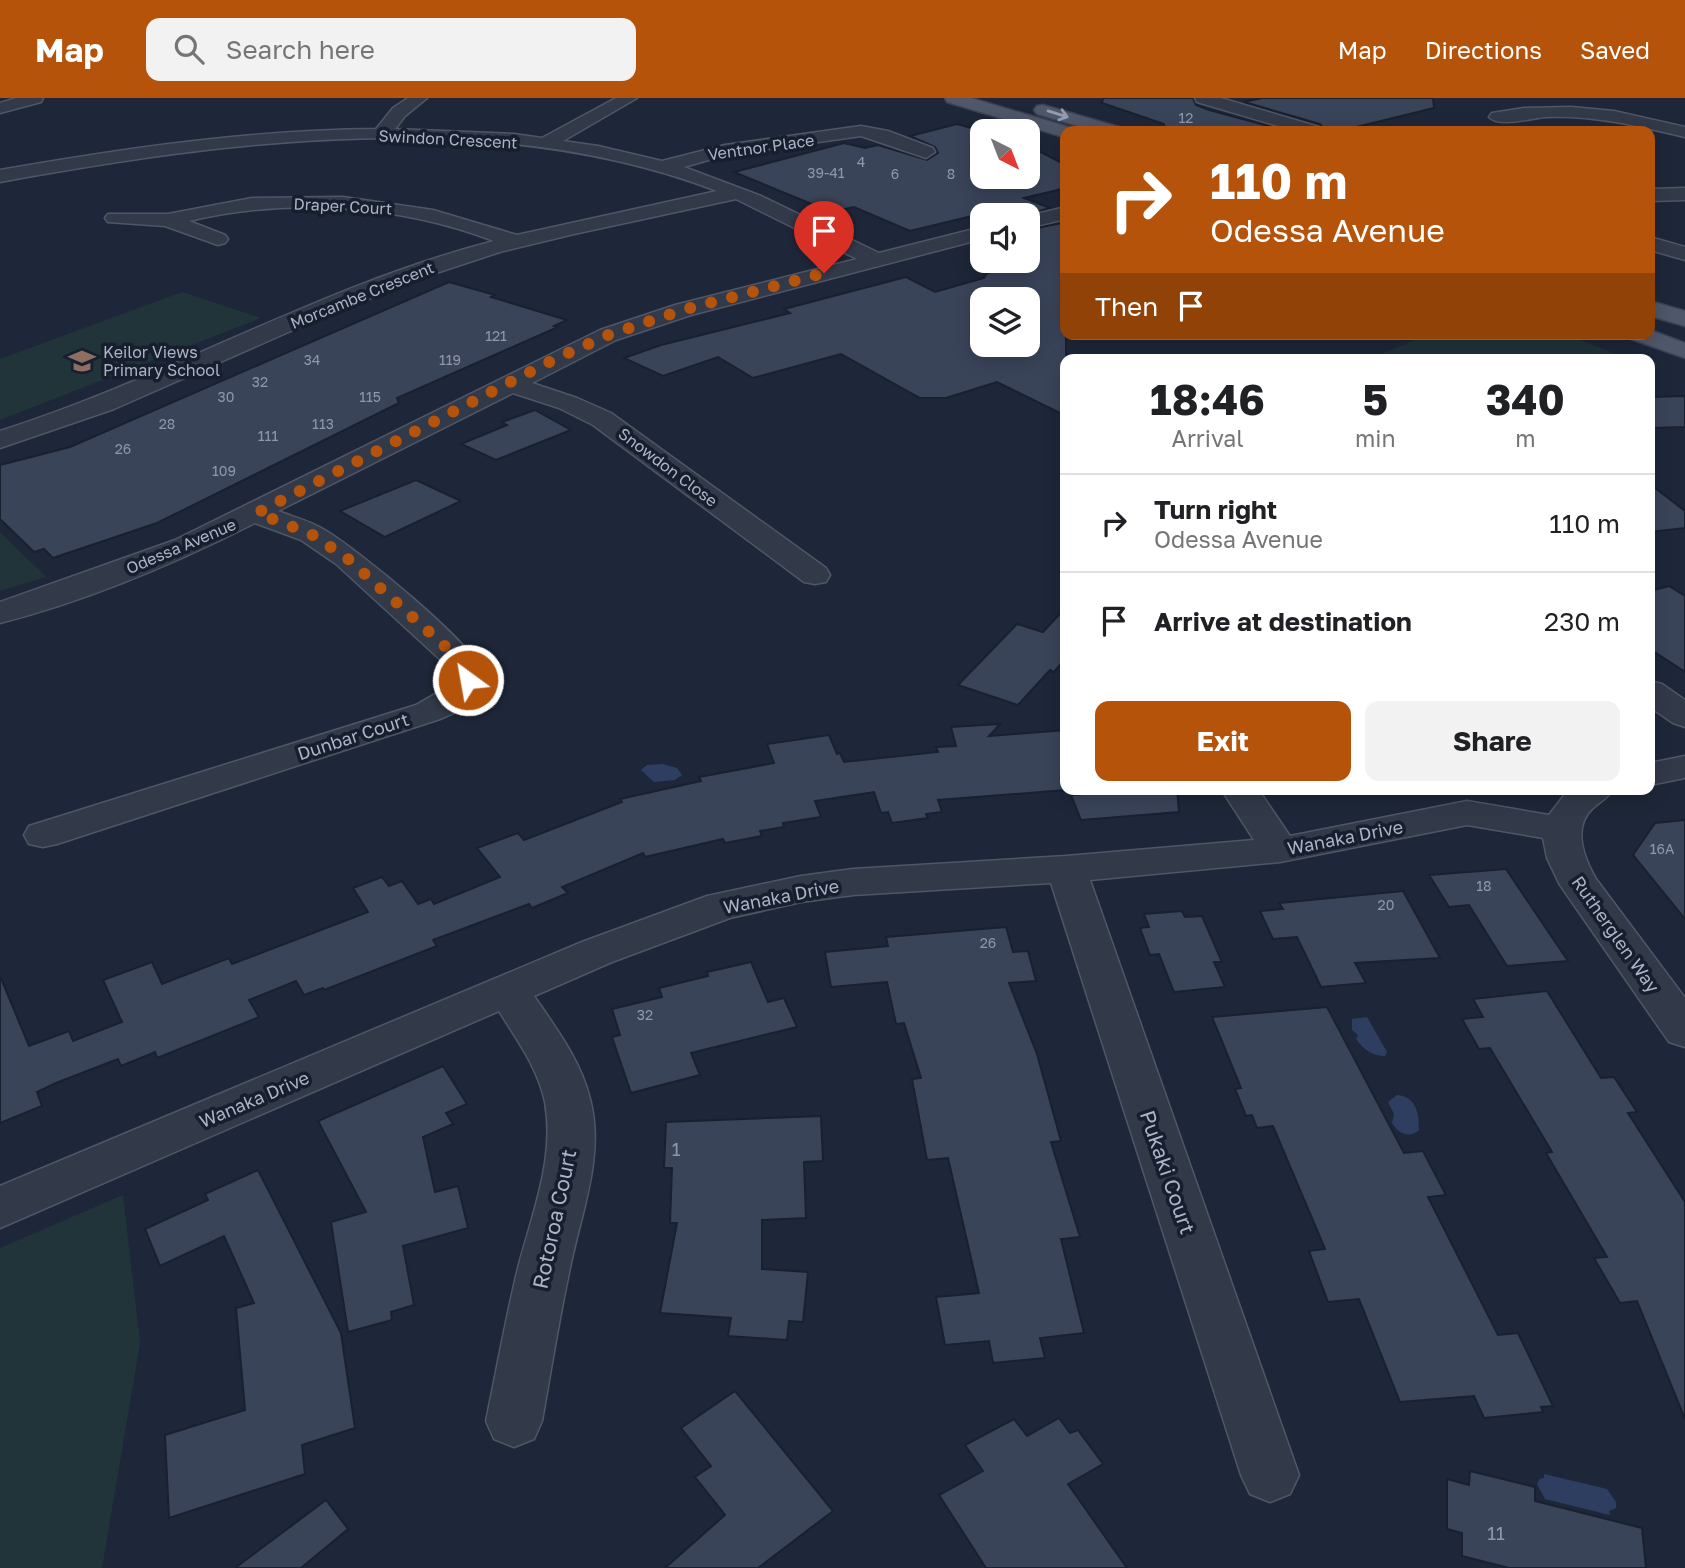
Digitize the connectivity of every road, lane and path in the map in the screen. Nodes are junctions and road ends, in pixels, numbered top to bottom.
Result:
1 (36, 98) edge
2 (419, 98) edge
3 (629, 98) edge
4 (953, 98) edge
5 (968, 98) edge
6 (1004, 98) edge
7 (1203, 98) edge
8 (5, 104) edge
9 (1502, 113) dead end
10 (837, 117) dead end
11 (1046, 126) junction
12 (1096, 126) edge
13 (1297, 126) edge
14 (1060, 130) edge
15 (861, 131) junction
16 (1685, 132) edge
17 (381, 135) junction
18 (544, 144) junction
19 (926, 152) dead end
20 (0, 155) edge
21 (662, 167) junction
22 (27, 171) junction
23 (0, 176) edge
24 (737, 193) junction
25 (1685, 194) edge
26 (1655, 195) edge
27 (1060, 214) edge
28 (115, 218) dead end
29 (1040, 219) edge
30 (168, 220) junction
31 (970, 236) edge
32 (218, 239) dead end
33 (515, 242) junction
34 (1655, 245) edge
35 (1685, 254) edge
36 (876, 260) junction
37 (1655, 309) edge
38 (1655, 318) edge
39 (1685, 319) edge
40 (1685, 328) edge
41 (1655, 340) edge
42 (1685, 351) edge
43 (509, 383) junction
44 (0, 440) edge
45 (257, 513) junction
46 (815, 575) dead end
47 (0, 613) edge
48 (1655, 695) edge
49 (1685, 716) edge
50 (1685, 767) edge
51 (1655, 773) edge
52 (1243, 795) edge
53 (1587, 795) edge
54 (1562, 830) junction
55 (43, 835) dead end
56 (1280, 850) junction
57 (1066, 869) junction
58 (508, 990) junction
59 (1685, 1031) edge
60 (0, 1208) edge
61 (514, 1421) dead end
62 (1270, 1475) dead end

1 - 8 street
2 - 17 street
3 - 18 street
4 - 11 main road
5 - 11 main road
6 -> 12 main road
7 - 13 street
9 - 16 street
10 - 15 street, Ventnor Place
11 - 14 main road
15 - 19 street, Ventnor Place
15 - 21 street, Ventnor Place
17 - 18 street, Swindon Crescent
17 - 22 street, Swindon Crescent
18 - 21 street, Swindon Crescent
20 - 22 street
21 - 24 street, Swindon Crescent
22 - 23 street, Swindon Crescent
24 - 33 street, Morcambe Crescent
24 - 36 street, Swindon Crescent
25 - 26 street
27 - 29 street
28 - 30 street, Draper Court
30 - 32 street, Draper Court
30 - 33 street, Draper Court
31 - 36 street, Odessa Avenue
33 - 44 street, Morcambe Crescent
34 - 35 street
36 - 43 street, Odessa Avenue
37 - 39 main road
38 - 40 main road
41 - 42 main road
43 - 45 street, Odessa Avenue
43 - 46 street, Snowdon Close
45 - 47 street, Odessa Avenue
45 - 55 street, Dunbar Court
48 - 49 street
50 - 51 street
52 - 56 street
53 - 54 street
54 - 56 street, Wanaka Drive
54 - 59 street, Rutherglen Way
56 - 57 street, Wanaka Drive
57 - 58 street, Wanaka Drive
57 - 62 street, Pukaki Court
58 - 60 street, Wanaka Drive
58 - 61 street, Rotoroa Court

